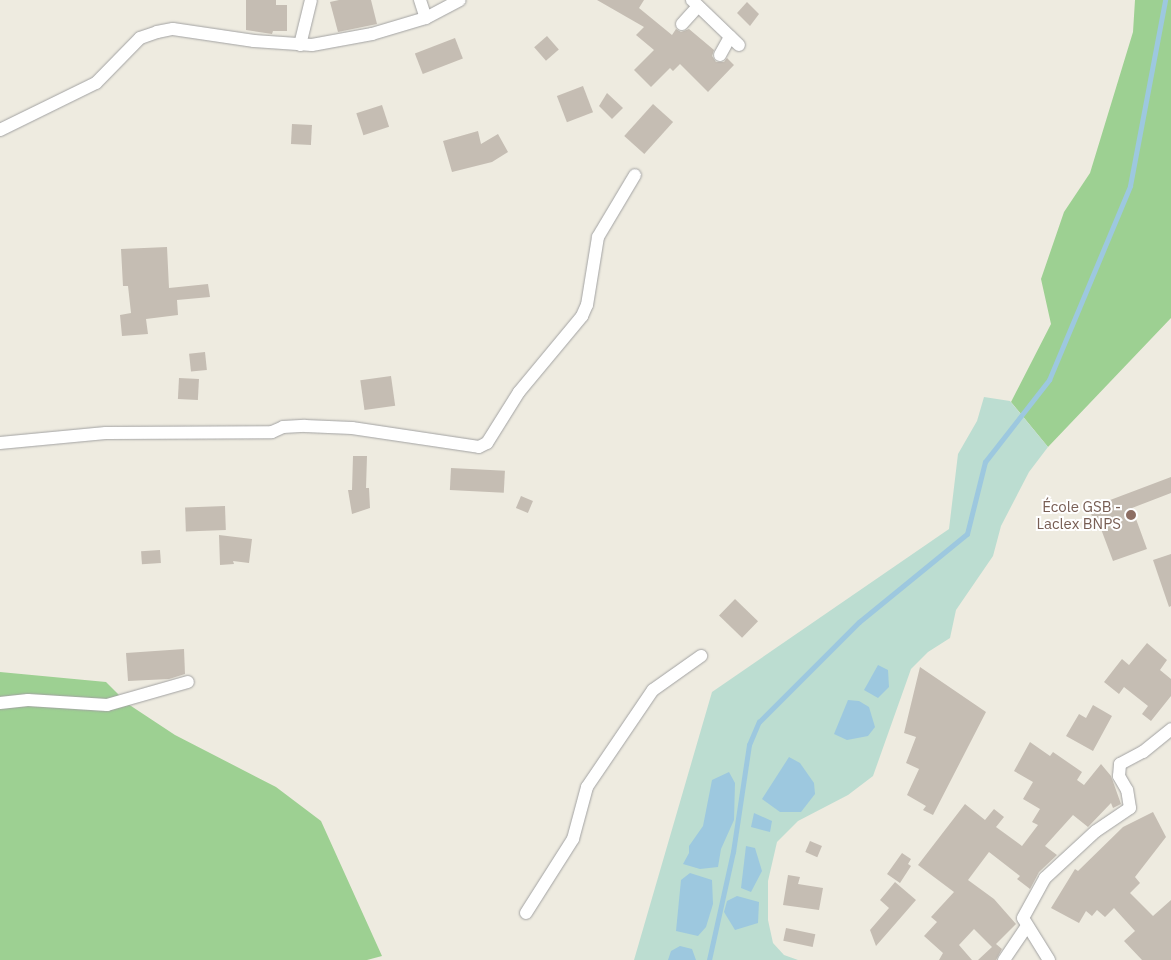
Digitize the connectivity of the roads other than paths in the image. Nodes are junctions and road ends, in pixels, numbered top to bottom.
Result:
1 (311, 0) edge
2 (420, 0) edge
3 (460, 0) edge
4 (695, 3) edge
5 (426, 18) junction
6 (682, 24) dead end
7 (300, 45) junction
8 (720, 55) dead end
9 (0, 130) edge
10 (634, 175) dead end
11 (0, 443) edge
12 (701, 656) dead end
13 (188, 682) dead end
14 (0, 703) edge
15 (1171, 729) edge
16 (526, 912) dead end
17 (1026, 927) junction
18 (1004, 960) edge
19 (1049, 960) edge

1 - 7 street
2 - 5 street
3 - 5 street
4 - 6 street
4 - 8 street
5 - 7 street
7 - 9 street
10 - 11 street
12 - 16 street
13 - 14 street
15 - 17 street
17 - 18 street
17 - 19 street

